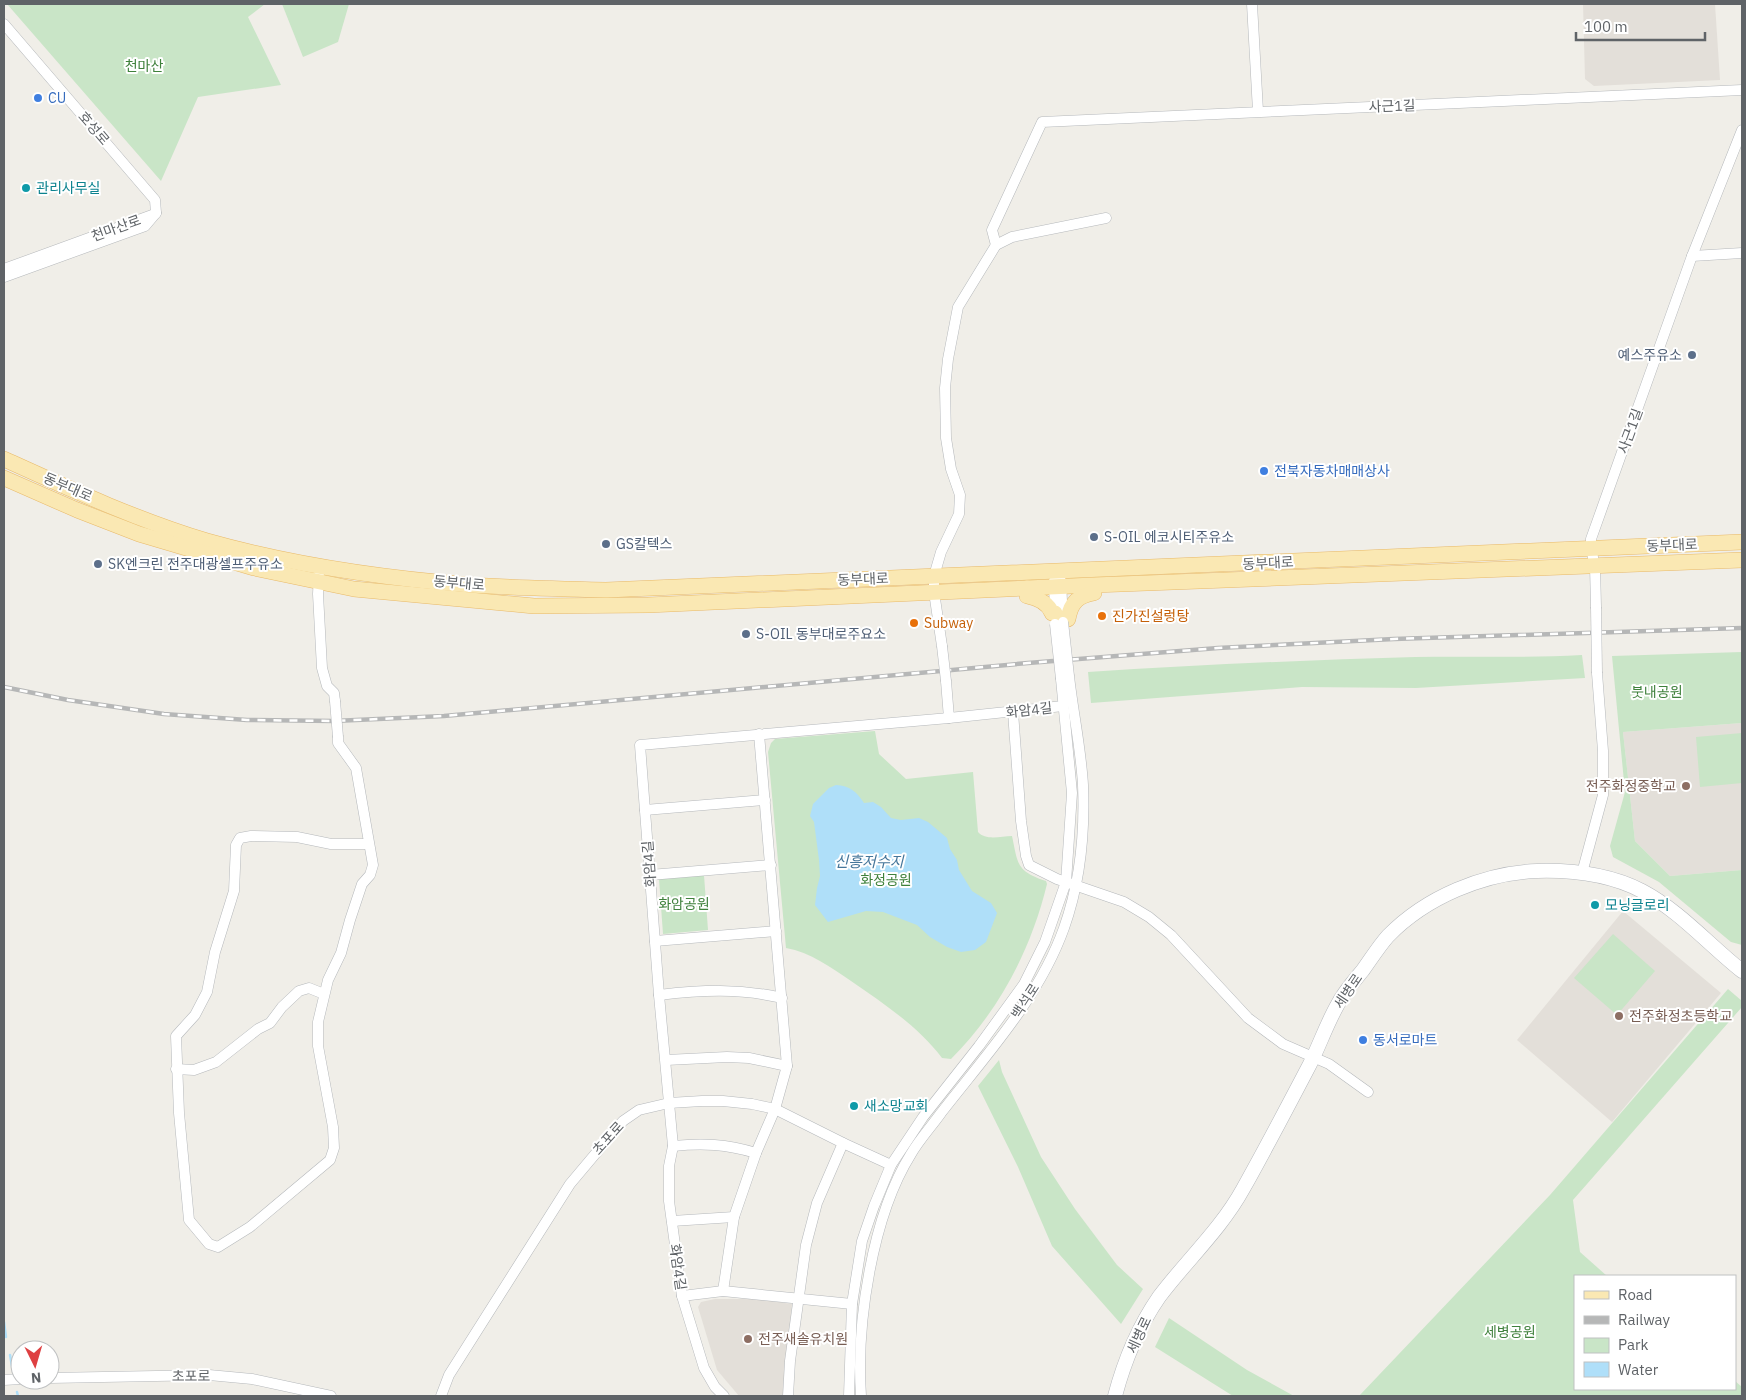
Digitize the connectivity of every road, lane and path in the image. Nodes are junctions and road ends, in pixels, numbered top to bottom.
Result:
1 (1252, 4) edge
2 (4, 24) edge
3 (1742, 90) edge
4 (1258, 111) junction
5 (1742, 130) edge
6 (156, 213) junction
7 (1106, 218) dead end
8 (996, 245) junction
9 (1742, 253) edge
10 (1692, 256) junction
11 (4, 269) edge
12 (4, 277) edge
13 (4, 459) edge
14 (4, 478) edge
15 (1742, 542) edge
16 (1591, 548) junction
17 (1742, 560) edge
18 (1595, 566) junction
19 (319, 574) junction
20 (1057, 579) junction
21 (934, 584) junction
22 (1094, 584) junction
23 (1027, 588) junction
24 (1059, 619) junction
25 (1065, 678) junction
26 (1063, 706) junction
27 (1013, 712) junction
28 (950, 718) junction
29 (759, 734) junction
30 (765, 800) junction
31 (645, 810) junction
32 (369, 844) junction
33 (771, 865) junction
34 (1582, 873) junction
35 (650, 875) junction
36 (1066, 882) junction
37 (1076, 885) junction
38 (776, 931) junction
39 (655, 941) junction
40 (1742, 971) edge
41 (324, 994) junction
42 (659, 995) junction
43 (782, 998) junction
44 (1313, 1057) junction
45 (666, 1060) junction
46 (787, 1066) junction
47 (176, 1069) junction
48 (1368, 1092) dead end
49 (669, 1103) junction
50 (775, 1109) junction
51 (843, 1143) junction
52 (673, 1146) junction
53 (756, 1153) junction
54 (891, 1165) junction
55 (734, 1218) junction
56 (672, 1221) junction
57 (724, 1291) junction
58 (682, 1296) junction
59 (798, 1298) junction
60 (852, 1304) junction
61 (60, 1378) edge
62 (331, 1396) edge
63 (441, 1396) edge
64 (724, 1396) edge
65 (788, 1396) edge
66 (849, 1396) edge
67 (860, 1396) edge
68 (1115, 1396) edge

1 - 4 street
2 - 6 street, 호성로
3 - 4 street, 사근1길
4 - 8 street, 사근1길
5 - 10 street, 사근1길
6 - 11 street, 천마산로
6 - 12 street, 천마산로
7 - 8 street
8 - 21 street
9 - 10 street
10 - 16 street, 사근1길
13 - 19 main road, 동부대로
14 - 19 main road, 동부대로
15 - 16 main road, 동부대로
16 - 18 street, 사근1길
16 - 20 main road, 동부대로
17 - 18 main road, 동부대로
18 - 22 main road, 동부대로
18 - 34 street, 사근1길, bridge
19 - 21 main road, 동부대로
19 - 32 street, bridge
20 - 21 main road, 동부대로
20 - 22 main road, 동부대로
20 - 23 main road, 동부대로
20 - 24 street, 백석로
21 - 23 main road, 동부대로
21 - 28 street, bridge
22 - 24 main road
23 - 24 main road
24 - 25 street, 백석로, bridge
25 - 26 street, 백석로
25 - 37 street, 백석로
26 - 27 street, 화암4길
26 - 36 street, 백석로
27 - 28 street, 화암4길
27 - 36 street
28 - 29 street, 화암4길
29 - 30 street
29 - 31 street, 화암4길
30 - 31 street
30 - 33 street
31 - 35 street, 화암4길
32 - 41 street
32 - 47 street
33 - 35 street
33 - 38 street
34 - 40 street, 세병로
34 - 44 street, 세병로
35 - 39 street, 화암4길
36 - 37 street
36 - 54 street, 백석로
37 - 44 street
37 - 67 street, 백석로
38 - 39 street
38 - 43 street
39 - 42 street, 화암4길
41 - 47 street
41 - 47 street
42 - 43 street
42 - 45 street, 화암4길
43 - 46 street
44 - 48 street
44 - 68 street, 세병로
45 - 46 street
45 - 49 street, 화암4길
46 - 50 street
49 - 50 street, 초포로
49 - 52 street, 화암4길
49 - 63 street, 초포로
50 - 51 street, 초포로
50 - 53 street
51 - 54 street, 초포로
51 - 59 street
52 - 53 street
52 - 56 street, 화암4길
53 - 55 street
54 - 60 street, 백석로
55 - 56 street
55 - 57 street
56 - 58 street, 화암4길
57 - 58 street
57 - 59 street
58 - 64 street, 화암4길
59 - 60 street
59 - 65 street
60 - 66 street, 백석로
61 - 62 street, 초포로

